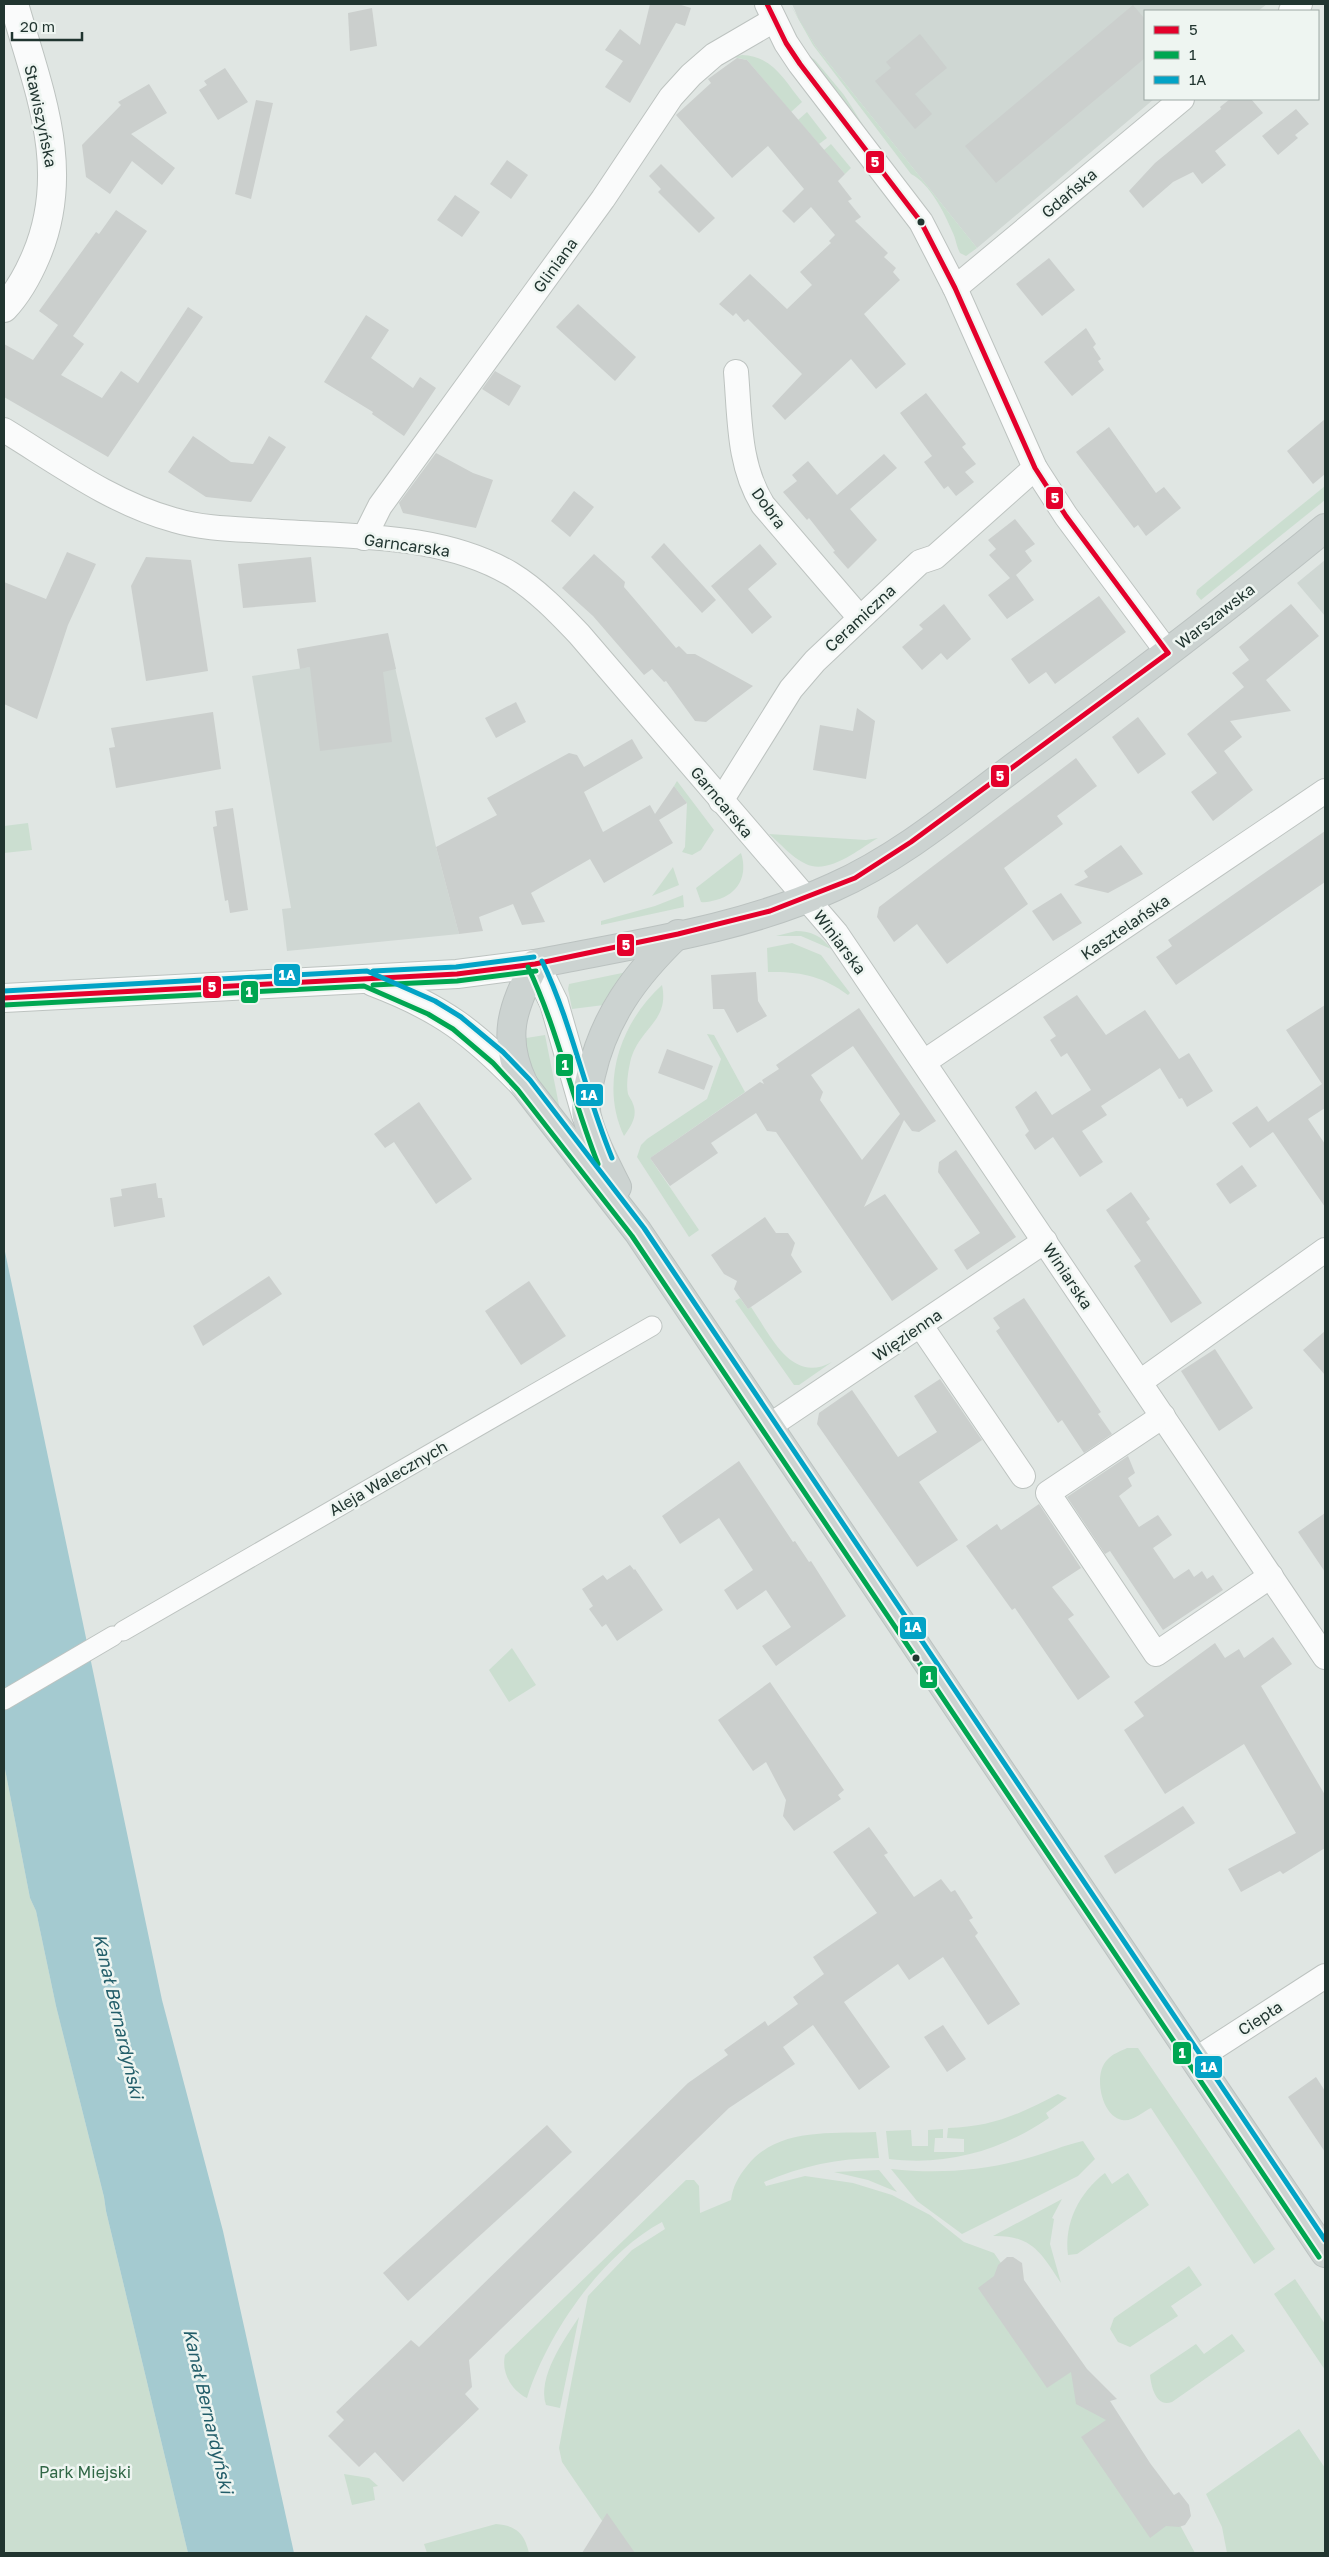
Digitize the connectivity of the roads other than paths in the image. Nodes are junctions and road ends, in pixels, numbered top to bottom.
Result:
1 (14, 4) edge
2 (771, 12) edge
3 (1181, 100) edge
4 (955, 288) junction
5 (4, 308) edge
6 (736, 372) dead end
7 (4, 430) edge
8 (1035, 468) junction
9 (1325, 528) edge
10 (364, 538) junction
11 (860, 618) junction
12 (1168, 653) junction
13 (1325, 791) edge
14 (721, 801) junction
15 (806, 898) junction
16 (678, 934) junction
17 (535, 964) junction
18 (365, 978) junction
19 (4, 998) edge
20 (924, 1062) junction
21 (524, 1085) junction
22 (586, 1115) junction
23 (638, 1232) junction
24 (1044, 1241) junction
25 (1325, 1250) edge
26 (652, 1326) dead end
27 (921, 1326) junction
28 (1140, 1382) junction
29 (1163, 1416) junction
30 (768, 1427) junction
31 (1023, 1476) dead end
32 (1271, 1576) junction
33 (1325, 1657) edge
34 (4, 1700) edge
35 (1325, 1976) edge
36 (1195, 2060) junction
37 (1325, 2252) edge

1 - 5 street, Stawiszyńska
2 - 4 street
2 - 10 street, Gliniana
3 - 4 street, Gdańska
4 - 8 street
6 - 11 street, Dobra
7 - 10 street, Garncarska
8 - 11 street, Ceramiczna
8 - 12 street
9 - 12 main road, Warszawska
10 - 14 street, Garncarska
11 - 14 street, Ceramiczna
12 - 15 main road, Warszawska
13 - 20 street, Kasztelańska
14 - 15 street, Garncarska
15 - 16 main road, Warszawska
15 - 20 street, Winiarska
16 - 17 main road, Warszawska
16 - 22 main road
17 - 18 street, Warszawska
17 - 21 main road
17 - 22 street
18 - 19 street, Warszawska
18 - 21 street
20 - 24 street, Winiarska
21 - 23 main road
22 - 23 main road
23 - 30 main road
24 - 27 street, Więzienna
24 - 28 street, Winiarska
25 - 28 street
26 - 34 street, Aleja Walecznych
27 - 30 street, Więzienna
27 - 31 street
28 - 29 street, Winiarska
29 - 32 street, Winiarska
29 - 32 street
30 - 36 main road
32 - 33 street, Winiarska
35 - 36 street, Ciepła
36 - 37 main road

